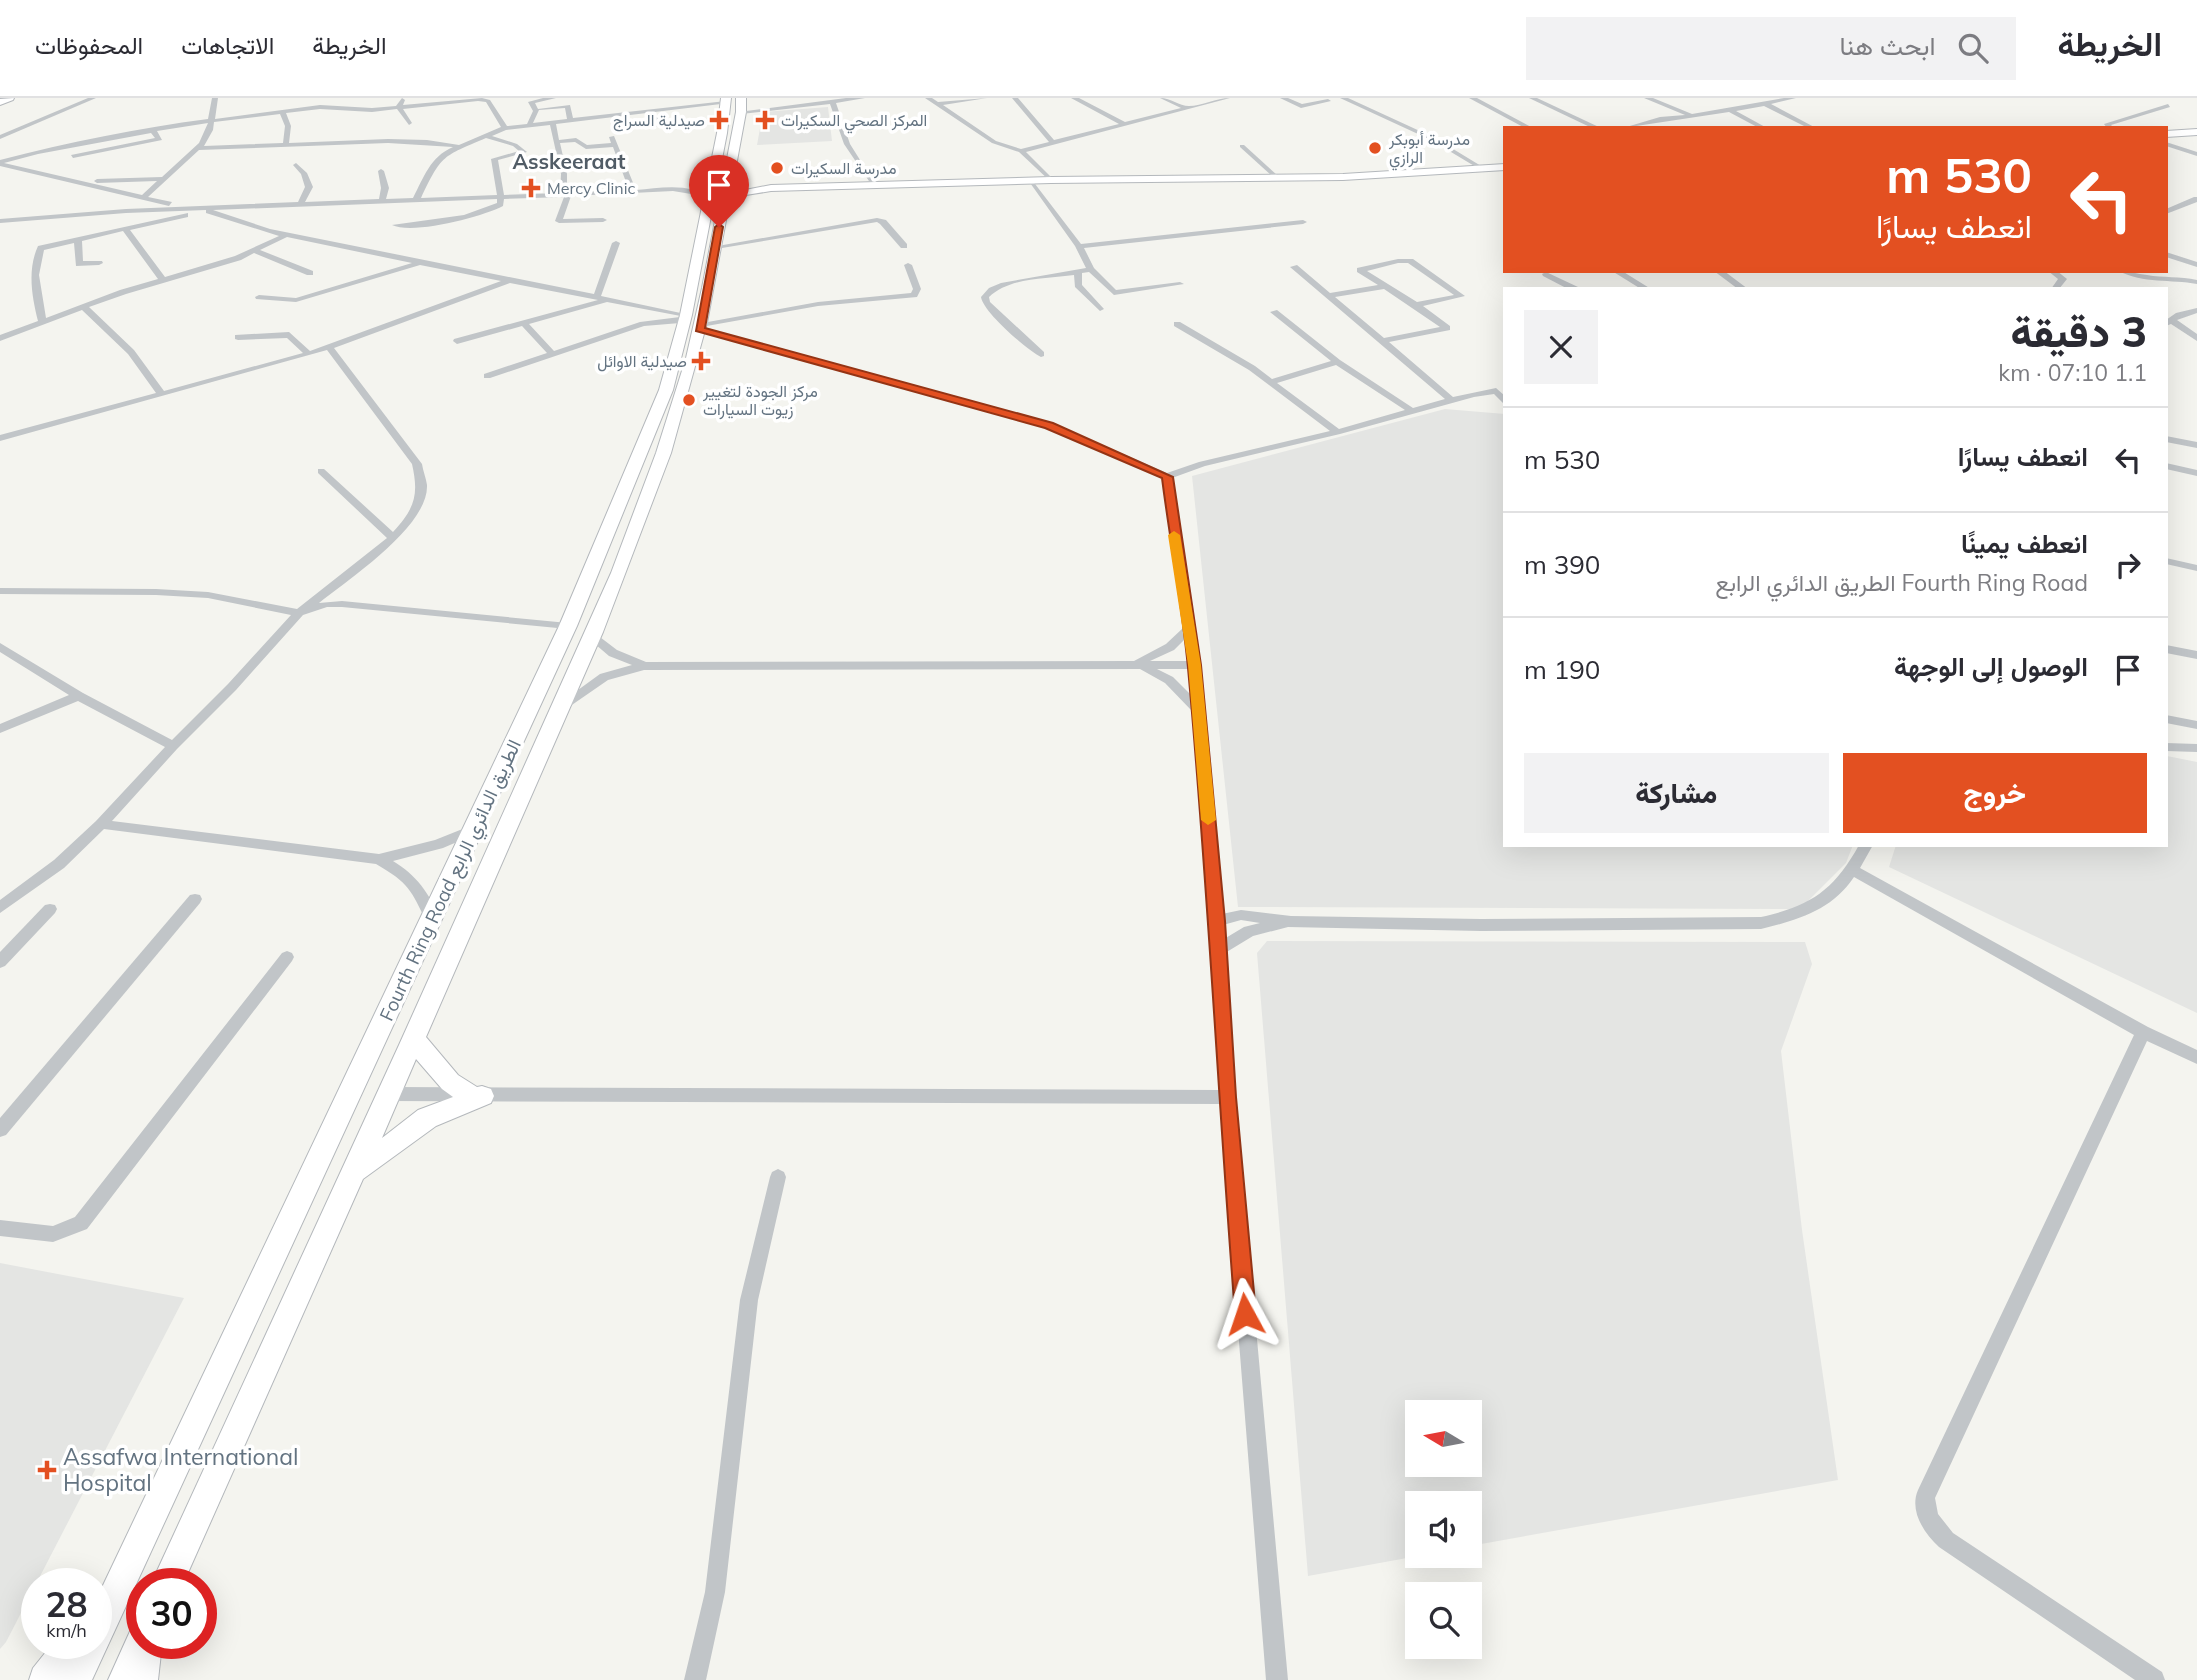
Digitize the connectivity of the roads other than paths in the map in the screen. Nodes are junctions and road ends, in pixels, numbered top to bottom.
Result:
1 (10, 98) edge
2 (93, 98) edge
3 (215, 98) edge
4 (304, 98) edge
5 (403, 98) edge
6 (479, 98) edge
7 (553, 98) edge
8 (780, 98) edge
9 (862, 98) edge
10 (928, 98) edge
11 (984, 98) edge
12 (1015, 98) edge
13 (1074, 98) edge
14 (1163, 98) edge
15 (1227, 98) edge
16 (1285, 98) edge
17 (1343, 98) edge
18 (1473, 98) edge
19 (1532, 98) edge
20 (1647, 98) edge
21 (1793, 98) edge
22 (540, 99) edge
23 (1328, 101) dead end
24 (0, 102) edge
25 (733, 103) edge
26 (833, 103) junction
27 (938, 104) junction
28 (1766, 104) junction
29 (2168, 106) dead end
30 (399, 107) junction
31 (677, 108) junction
32 (1187, 108) junction
33 (536, 109) junction
34 (771, 109) junction
35 (302, 110) junction
36 (1730, 110) junction
37 (282, 112) junction
38 (1693, 116) junction
39 (570, 119) junction
40 (212, 121) junction
41 (552, 121) junction
42 (409, 123) dead end
43 (530, 123) junction
44 (1125, 124) junction
45 (1526, 126) edge
46 (1594, 126) edge
47 (1634, 126) edge
48 (1760, 126) edge
49 (1809, 126) edge
50 (2109, 126) edge
51 (654, 127) dead end
52 (505, 128) junction
53 (151, 130) junction
54 (2197, 132) edge
55 (2168, 134) edge
56 (485, 136) junction
57 (612, 136) dead end
58 (0, 137) edge
59 (555, 142) junction
60 (1053, 143) junction
61 (286, 144) junction
62 (615, 145) junction
63 (2168, 145) edge
64 (457, 146) junction
65 (1242, 146) dead end
66 (198, 148) junction
67 (1021, 151) junction
68 (2197, 154) edge
69 (74, 156) dead end
70 (0, 163) edge
71 (296, 165) dead end
72 (1503, 167) edge
73 (1483, 169) junction
74 (381, 171) dead end
75 (721, 174) junction
76 (1275, 176) junction
77 (162, 179) junction
78 (1051, 180) junction
79 (81, 181) junction
80 (1030, 181) junction
81 (875, 186) junction
82 (771, 188) junction
83 (681, 190) junction
84 (633, 192) junction
85 (565, 194) junction
86 (501, 197) junction
87 (143, 198) junction
88 (2197, 199) edge
89 (416, 200) junction
90 (382, 202) junction
91 (715, 204) junction
92 (300, 205) junction
93 (204, 210) junction
94 (2168, 211) edge
95 (603, 220) dead end
96 (0, 221) edge
97 (1303, 222) dead end
98 (396, 225) dead end
99 (125, 229) junction
100 (286, 235) junction
101 (78, 239) junction
102 (616, 243) dead end
103 (904, 246) dead end
104 (1079, 246) junction
105 (716, 247) junction
106 (255, 251) junction
107 (2168, 255) edge
108 (99, 263) dead end
109 (418, 263) junction
110 (908, 265) dead end
111 (2197, 265) edge
112 (1294, 267) dead end
113 (1091, 269) junction
114 (1078, 272) junction
115 (310, 273) dead end
116 (1619, 273) edge
117 (1721, 273) edge
118 (2055, 273) edge
119 (2130, 273) edge
120 (1546, 274) dead end
121 (512, 279) junction
122 (163, 280) junction
123 (2197, 282) edge
124 (1180, 284) dead end
125 (1385, 286) junction
126 (1571, 287) edge
127 (1644, 287) edge
128 (1741, 287) edge
129 (2057, 287) edge
130 (1329, 296) junction
131 (259, 297) dead end
132 (597, 297) junction
133 (609, 300) junction
134 (1416, 305) junction
135 (85, 307) junction
136 (1100, 309) dead end
137 (2197, 310) edge
138 (1274, 312) dead end
139 (43, 322) junction
140 (693, 322) junction
141 (2169, 322) edge
142 (525, 324) junction
143 (1177, 324) dead end
144 (238, 337) dead end
145 (0, 338) edge
146 (2197, 338) edge
147 (457, 341) dead end
148 (1383, 341) junction
149 (329, 347) junction
150 (551, 353) junction
151 (309, 354) junction
152 (1041, 354) dead end
153 (1337, 362) junction
154 (487, 376) dead end
155 (1271, 383) junction
156 (1501, 389) edge
157 (675, 390) junction
158 (162, 394) junction
159 (1452, 400) junction
160 (1412, 411) junction
161 (1337, 432) junction
162 (0, 438) edge
163 (2168, 439) edge
164 (2197, 445) edge
165 (2168, 466) edge
166 (321, 471) dead end
167 (2197, 473) edge
168 (1167, 477) junction
169 (394, 538) junction
170 (2168, 561) edge
171 (2197, 568) edge
172 (0, 591) edge
173 (299, 613) junction
174 (568, 626) junction
175 (1189, 628) junction
176 (592, 635) junction
177 (0, 647) edge
178 (2168, 649) edge
179 (2197, 655) edge
180 (1135, 665) junction
181 (1194, 665) junction
182 (644, 666) junction
183 (79, 696) junction
184 (562, 706) junction
185 (1198, 710) junction
186 (2168, 719) edge
187 (2197, 725) edge
188 (0, 729) edge
189 (173, 746) junction
190 (2168, 747) edge
191 (2197, 748) edge
192 (101, 824) junction
193 (475, 829) junction
194 (1865, 847) edge
195 (379, 859) junction
196 (1853, 870) junction
197 (195, 899) dead end
198 (0, 908) edge
199 (50, 909) dead end
200 (432, 919) junction
201 (1217, 921) junction
202 (1291, 922) junction
203 (1218, 950) junction
204 (287, 957) dead end
205 (0, 962) edge
206 (2143, 1032) junction
207 (414, 1039) junction
208 (2197, 1057) edge
209 (389, 1094) junction
210 (475, 1095) junction
211 (1227, 1097) junction
212 (0, 1130) edge
213 (353, 1173) junction
214 (778, 1177) dead end
215 (0, 1228) edge
216 (129, 1568) edge
217 (174, 1568) edge
218 (126, 1575) joint
219 (112, 1593) edge
220 (112, 1603) edge
221 (61, 1659) edge
222 (85, 1659) edge
223 (133, 1659) edge
224 (144, 1659) edge
225 (45, 1680) edge
226 (75, 1680) edge
227 (124, 1680) edge
228 (142, 1680) edge
229 (695, 1680) edge
230 (1277, 1680) edge
231 (2154, 1680) edge

1 - 24 main road
2 - 58 street
3 - 40 street
4 - 35 street
5 - 30 street
6 - 30 street
6 - 52 street
7 - 22 street
8 - 34 street
9 - 26 street
10 - 27 street
11 - 27 street
12 - 60 street
13 - 44 street
14 - 32 street
15 - 32 street
16 - 23 street
17 - 73 street
18 - 45 street
19 - 46 street
20 - 38 street
21 - 28 street
22 - 33 street
25 - 31 street
25 - 34 street
25 - 75 main road, Fourth Ring Road الطريق الدائري الرابع
26 - 34 street
26 - 81 street
27 - 67 street
28 - 36 street
28 - 49 street
29 - 50 street
30 - 35 street
30 - 42 street
31 - 39 street
31 - 51 street
32 - 44 street
33 - 39 street
33 - 43 street
35 - 37 street
36 - 38 street
36 - 48 street
37 - 40 street
37 - 61 street
38 - 47 street
39 - 41 street
40 - 53 street
40 - 66 street
41 - 43 street
41 - 59 street
43 - 52 street
44 - 60 street
52 - 56 street
53 - 69 street
53 - 70 street
54 - 55 main road
56 - 64 street
56 - 86 street
57 - 62 street
59 - 62 street
59 - 85 street
60 - 67 street
61 - 64 street
61 - 66 street
62 - 84 street
63 - 68 street
64 - 89 street
65 - 76 street
66 - 77 street
67 - 78 street
70 - 79 street
71 - 92 street
72 - 73 main road
73 - 76 main road
74 - 90 street
75 - 82 main road
75 - 83 street
75 - 91 main road, Fourth Ring Road الطريق الدائري الرابع
76 - 78 main road
77 - 79 street
77 - 87 street
78 - 80 main road
79 - 87 street
80 - 81 main road
80 - 104 street
81 - 82 main road
82 - 91 main road
83 - 84 street
83 - 91 street
84 - 85 street
85 - 86 street
85 - 95 street
86 - 89 street
86 - 98 street
87 - 93 street
88 - 94 street
89 - 90 street
90 - 92 street
91 - 105 main road, Fourth Ring Road الطريق الدائري الرابع
91 - 140 main road, Fourth Ring Road الطريق الدائري الرابع
92 - 93 street
93 - 96 street
93 - 99 street
93 - 100 street
97 - 104 street
99 - 101 street
99 - 122 street
100 - 106 street
100 - 109 street
101 - 108 street
101 - 139 street
102 - 132 street
103 - 105 street
104 - 113 street
105 - 140 main road, Fourth Ring Road الطريق الدائري الرابع
106 - 115 street
106 - 122 street
107 - 111 street
109 - 121 street
109 - 131 street
110 - 140 street
112 - 130 street
113 - 114 street
113 - 124 street
114 - 136 street
114 - 152 street
116 - 127 street
117 - 128 street
118 - 129 street
119 - 123 street
120 - 126 street
121 - 132 street
121 - 149 street
122 - 135 street
125 - 130 street
125 - 134 street
125 - 134 street
130 - 148 street
132 - 133 street
133 - 140 street
133 - 142 street
134 - 148 street
135 - 139 street
135 - 158 street
137 - 141 street
138 - 153 street
139 - 145 street
140 - 150 street
140 - 157 main road, Fourth Ring Road الطريق الدائري الرابع
140 - 168 street
141 - 146 street
142 - 147 street
142 - 150 street
143 - 155 street
144 - 151 street
148 - 159 street
149 - 151 street
149 - 169 street
150 - 154 street
151 - 158 street
153 - 155 street
153 - 160 street
155 - 161 street
156 - 159 street
157 - 174 main road, Fourth Ring Road الطريق الدائري الرابع
157 - 176 main road, Fourth Ring Road الطريق الدائري الرابع
158 - 162 street
159 - 160 street
160 - 161 street
161 - 168 street
163 - 164 street
165 - 167 street
166 - 169 street
168 - 175 street
169 - 173 street
170 - 171 street
172 - 173 street
173 - 174 street
173 - 189 street
174 - 193 main road, Fourth Ring Road الطريق الدائري الرابع
175 - 180 street
175 - 181 street
176 - 182 street
176 - 184 main road, Fourth Ring Road الطريق الدائري الرابع
177 - 183 street
178 - 179 street
180 - 181 street
180 - 182 street
180 - 185 street
181 - 185 street
182 - 184 street
183 - 188 street
183 - 189 street
184 - 207 main road, Fourth Ring Road الطريق الدائري الرابع
185 - 201 street
186 - 187 street
189 - 192 street
190 - 191 street
192 - 195 street
192 - 198 street
193 - 195 street
193 - 200 main road, Fourth Ring Road الطريق الدائري الرابع
194 - 196 street
195 - 200 street
196 - 202 street
196 - 206 street
197 - 212 street
199 - 205 street
200 - 216 main road, Fourth Ring Road الطريق الدائري الرابع
201 - 202 street
201 - 203 street
202 - 203 street
203 - 211 street
204 - 215 street
206 - 208 street
206 - 231 street
207 - 209 main road, Fourth Ring Road الطريق الدائري الرابع
207 - 210 main road
209 - 210 street
209 - 213 main road, Fourth Ring Road الطريق الدائري الرابع
210 - 211 street
210 - 213 main road
211 - 230 street
213 - 217 main road, Fourth Ring Road الطريق الدائري الرابع
214 - 229 street
218 - 219 main road
218 - 220 main road, Fourth Ring Road الطريق الدائري الرابع
221 - 225 main road
222 - 226 main road
223 - 227 main road
224 - 228 main road

